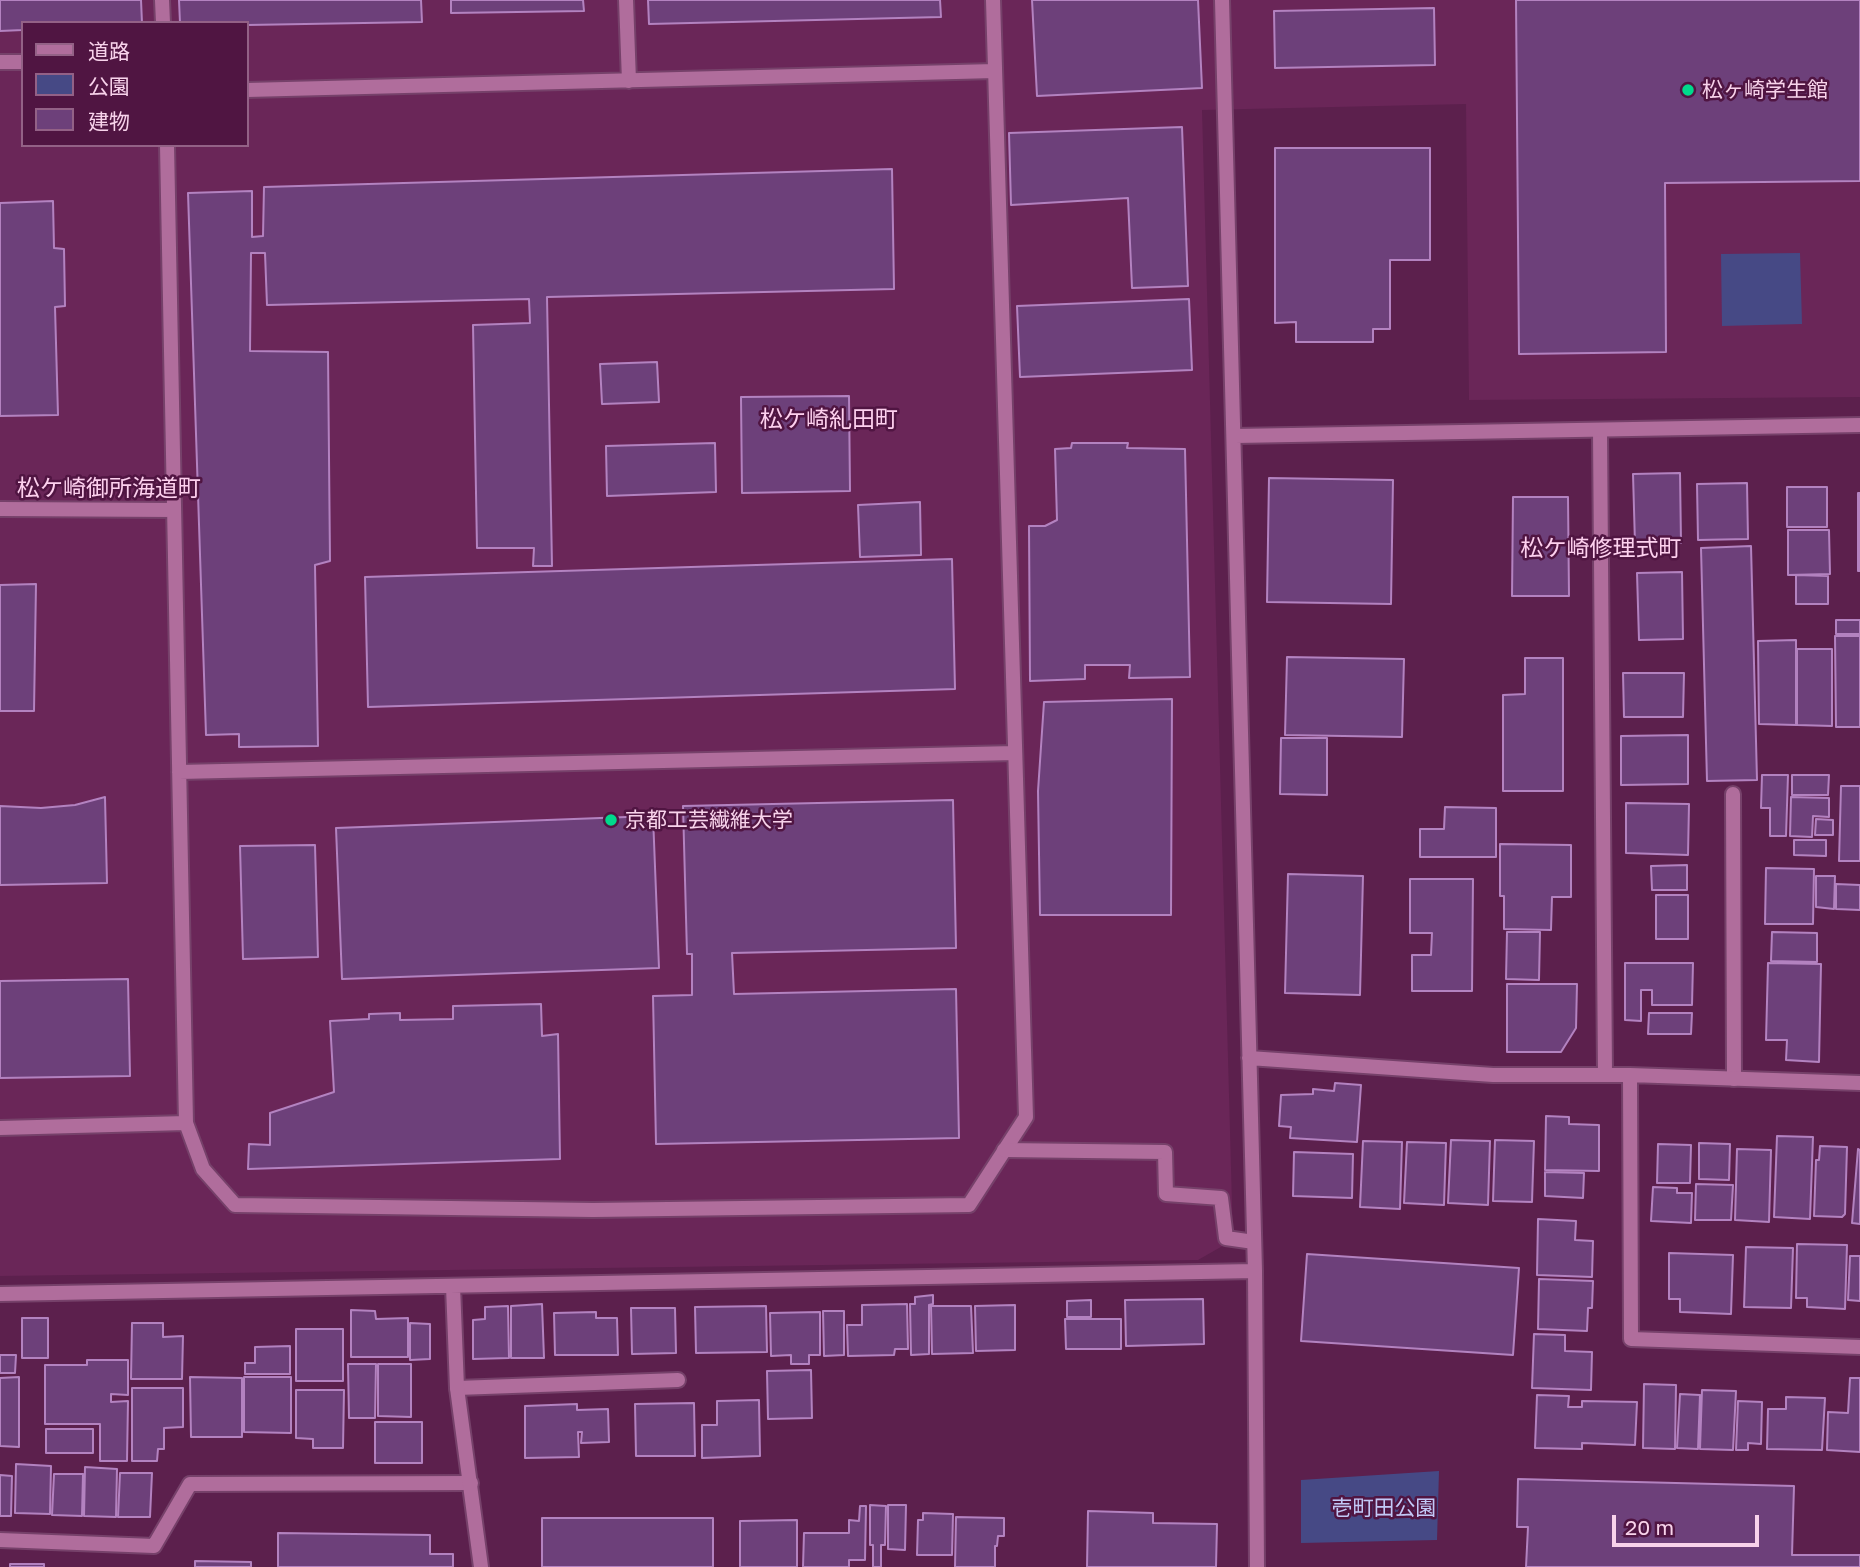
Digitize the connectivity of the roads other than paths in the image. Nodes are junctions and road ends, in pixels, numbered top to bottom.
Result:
1 (162, 0) edge
2 (626, 0) edge
3 (993, 0) edge
4 (1222, 0) edge
5 (163, 21) edge
6 (0, 62) edge
7 (21, 62) edge
8 (995, 71) junction
9 (629, 80) junction
10 (248, 90) edge
11 (167, 147) edge
12 (1860, 425) edge
13 (1600, 431) junction
14 (1235, 436) junction
15 (0, 509) edge
16 (174, 510) junction
17 (1014, 753) junction
18 (179, 772) junction
19 (1733, 794) dead end
20 (1249, 1058) junction
21 (1605, 1074) junction
22 (1630, 1075) junction
23 (1734, 1079) junction
24 (1860, 1083) edge
25 (186, 1123) junction
26 (0, 1128) edge
27 (1004, 1150) junction
28 (1254, 1242) junction
29 (1255, 1271) junction
30 (453, 1286) junction
31 (0, 1294) edge
32 (1860, 1347) edge
33 (678, 1380) dead end
34 (457, 1388) junction
35 (471, 1483) junction
36 (0, 1540) edge
37 (481, 1567) edge
38 (1257, 1567) edge

1 - 5 street
2 - 9 street
3 - 8 street
4 - 14 street
6 - 7 street
8 - 9 street
8 - 17 street
9 - 10 street
11 - 16 street
12 - 13 street
13 - 14 street
13 - 21 street
14 - 20 street
15 - 16 street
16 - 18 street
17 - 18 street
17 - 27 street
18 - 25 street
19 - 23 street
20 - 21 street
20 - 28 street
21 - 22 street
22 - 23 street
22 - 32 street
23 - 24 street
25 - 26 street
25 - 27 street
27 - 28 street
28 - 29 street
29 - 30 street
29 - 38 street
30 - 31 street
30 - 34 street
33 - 34 street
34 - 35 street
35 - 36 street
35 - 37 street

